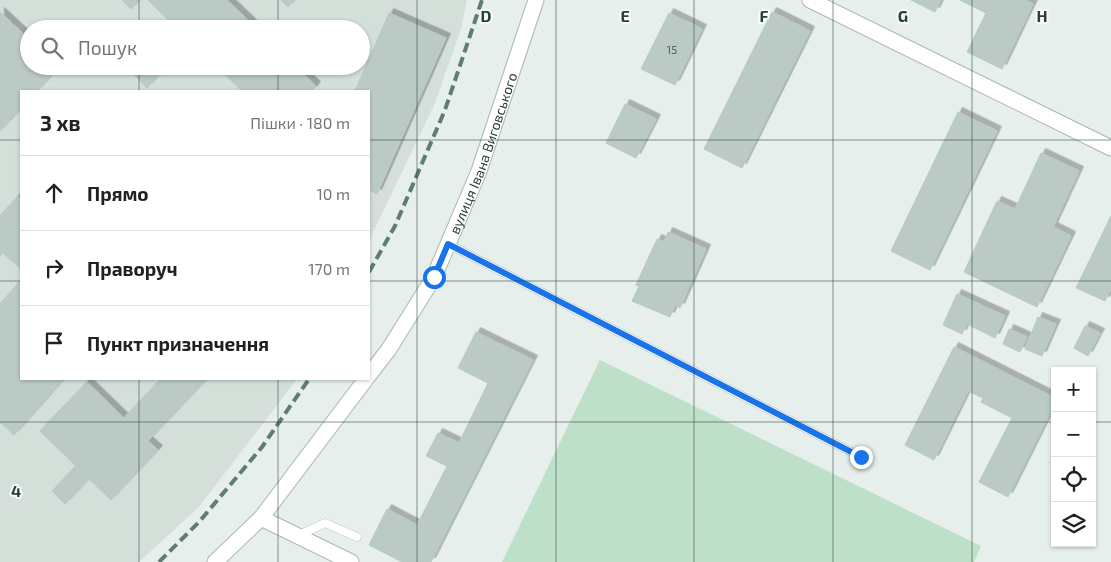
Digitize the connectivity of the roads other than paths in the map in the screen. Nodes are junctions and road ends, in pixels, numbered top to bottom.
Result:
1 (536, 0) edge
2 (810, 0) edge
3 (1111, 148) edge
4 (448, 244) junction
5 (370, 374) edge
6 (365, 380) edge
7 (861, 457) dead end
8 (261, 518) junction
9 (298, 536) junction
10 (357, 537) dead end
11 (215, 562) edge
12 (351, 562) edge

1 - 4 street, вулиця Івана Виговського
2 - 3 street
4 - 5 street, вулиця Івана Виговського
4 - 7 lane
6 - 8 street
8 - 9 street
8 - 11 street
9 - 10 lane
9 - 12 street

